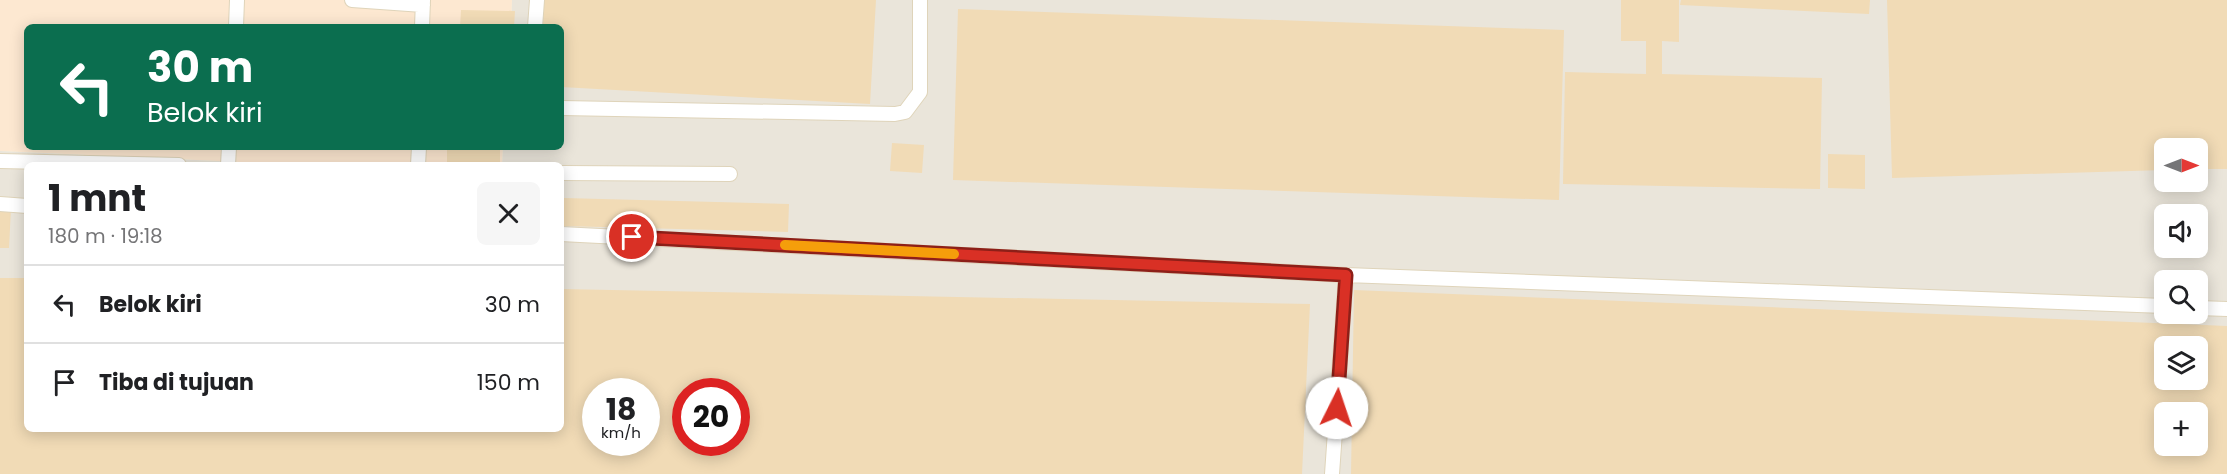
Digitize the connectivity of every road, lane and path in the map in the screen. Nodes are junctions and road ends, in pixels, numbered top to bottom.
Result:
1 (237, 0) edge
2 (351, 0) edge
3 (537, 0) edge
4 (920, 0) edge
5 (423, 2) edge
6 (236, 24) edge
7 (422, 24) edge
8 (535, 24) edge
9 (564, 108) edge
10 (0, 161) edge
11 (45, 162) edge
12 (564, 173) edge
13 (729, 174) dead end
14 (0, 204) edge
15 (24, 206) edge
16 (564, 234) edge
17 (1346, 275) junction
18 (2154, 306) edge
19 (2208, 308) edge
20 (2227, 309) edge
21 (1332, 474) edge

1 - 6 lane
2 - 5 lane
3 - 8 lane
4 - 9 lane
5 - 7 lane
10 - 11 lane
12 - 13 lane
14 - 15 lane
16 - 17 lane
17 - 18 lane
17 - 21 lane
19 - 20 lane

